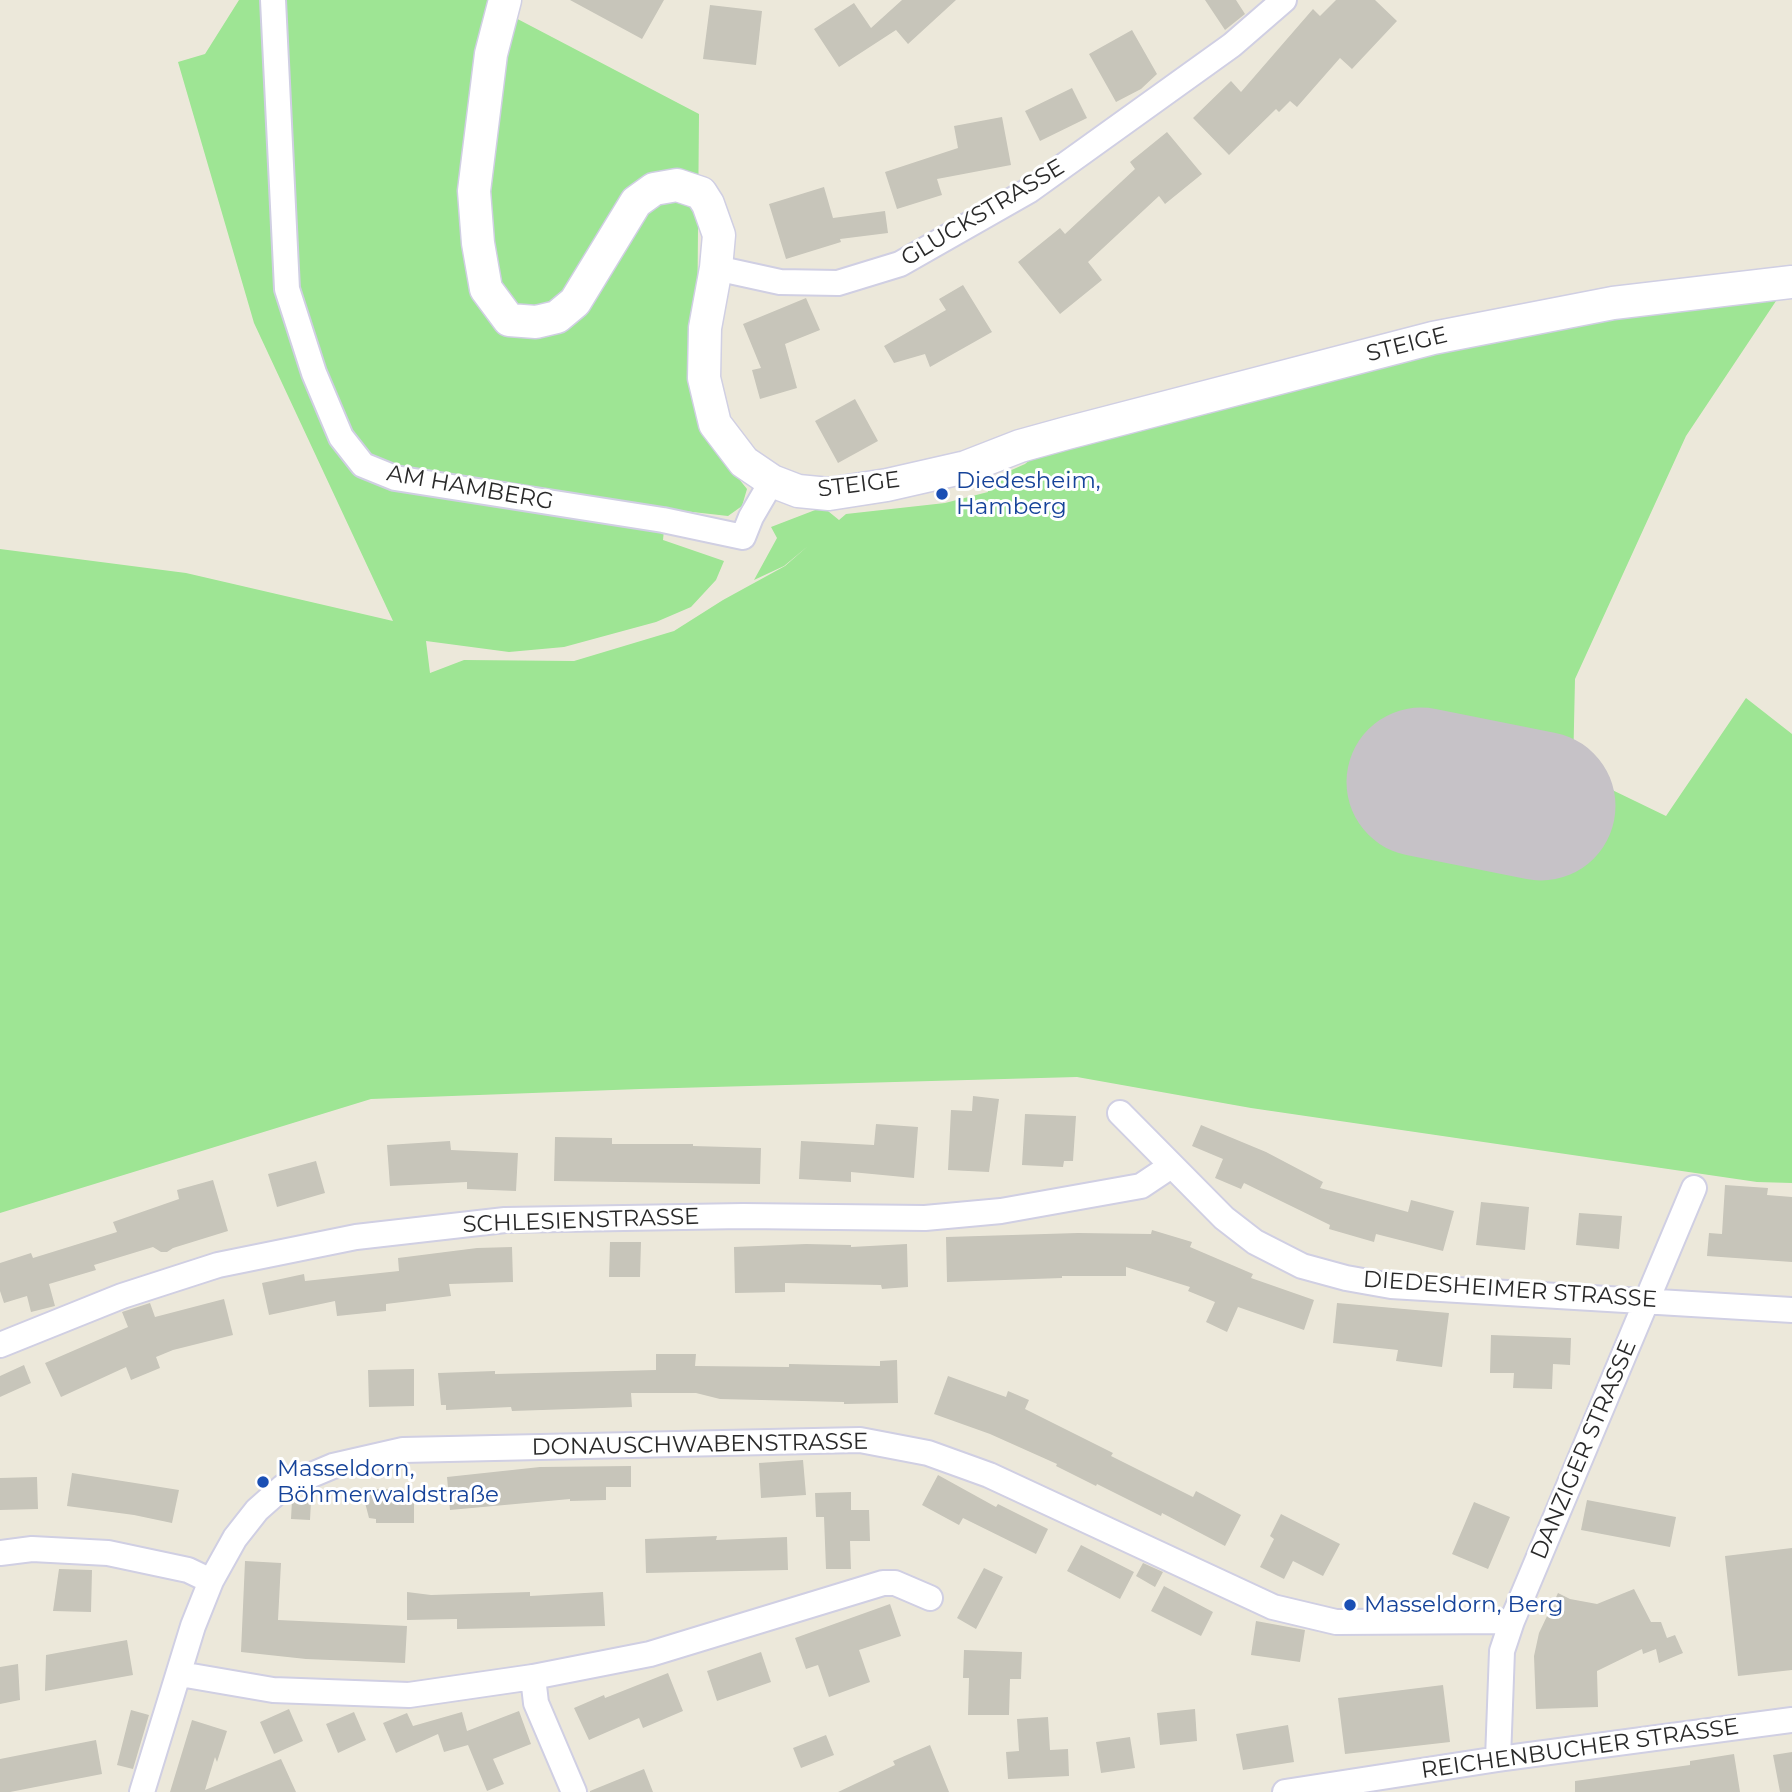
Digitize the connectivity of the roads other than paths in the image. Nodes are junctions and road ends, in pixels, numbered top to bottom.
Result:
1 (273, 0) edge
2 (505, 0) edge
3 (1284, 0) edge
4 (716, 268) junction
5 (1792, 282) edge
6 (772, 481) junction
7 (1120, 1113) dead end
8 (1171, 1166) junction
9 (1694, 1188) dead end
10 (1646, 1300) junction
11 (1792, 1310) edge
12 (0, 1345) edge
13 (0, 1553) edge
14 (211, 1581) junction
15 (930, 1598) dead end
16 (1512, 1621) junction
17 (180, 1674) junction
18 (533, 1677) junction
19 (1792, 1720) edge
20 (1498, 1759) junction
21 (142, 1792) edge
22 (574, 1792) edge
23 (1285, 1792) edge

1 - 6 street, AM HAMBERG
2 - 4 street, STEIGE
3 - 4 street, GLUCKSTRASSE
4 - 6 street, STEIGE
5 - 6 street, STEIGE
7 - 8 street, DIEDESHEIMER STRASSE
8 - 10 street, DIEDESHEIMER STRASSE
8 - 12 street, SCHLESIENSTRASSE
9 - 10 street, DANZIGER STRASSE
10 - 11 street, DIEDESHEIMER STRASSE
10 - 16 street, DANZIGER STRASSE
13 - 14 street
14 - 16 street, DONAUSCHWABENSTRASSE
14 - 17 street, DONAUSCHWABENSTRASSE
15 - 18 street
16 - 20 street, DANZIGER STRASSE
17 - 18 street
17 - 21 street, DONAUSCHWABENSTRASSE
18 - 22 street
19 - 20 street, REICHENBUCHER STRASSE
20 - 23 street, REICHENBUCHER STRASSE

